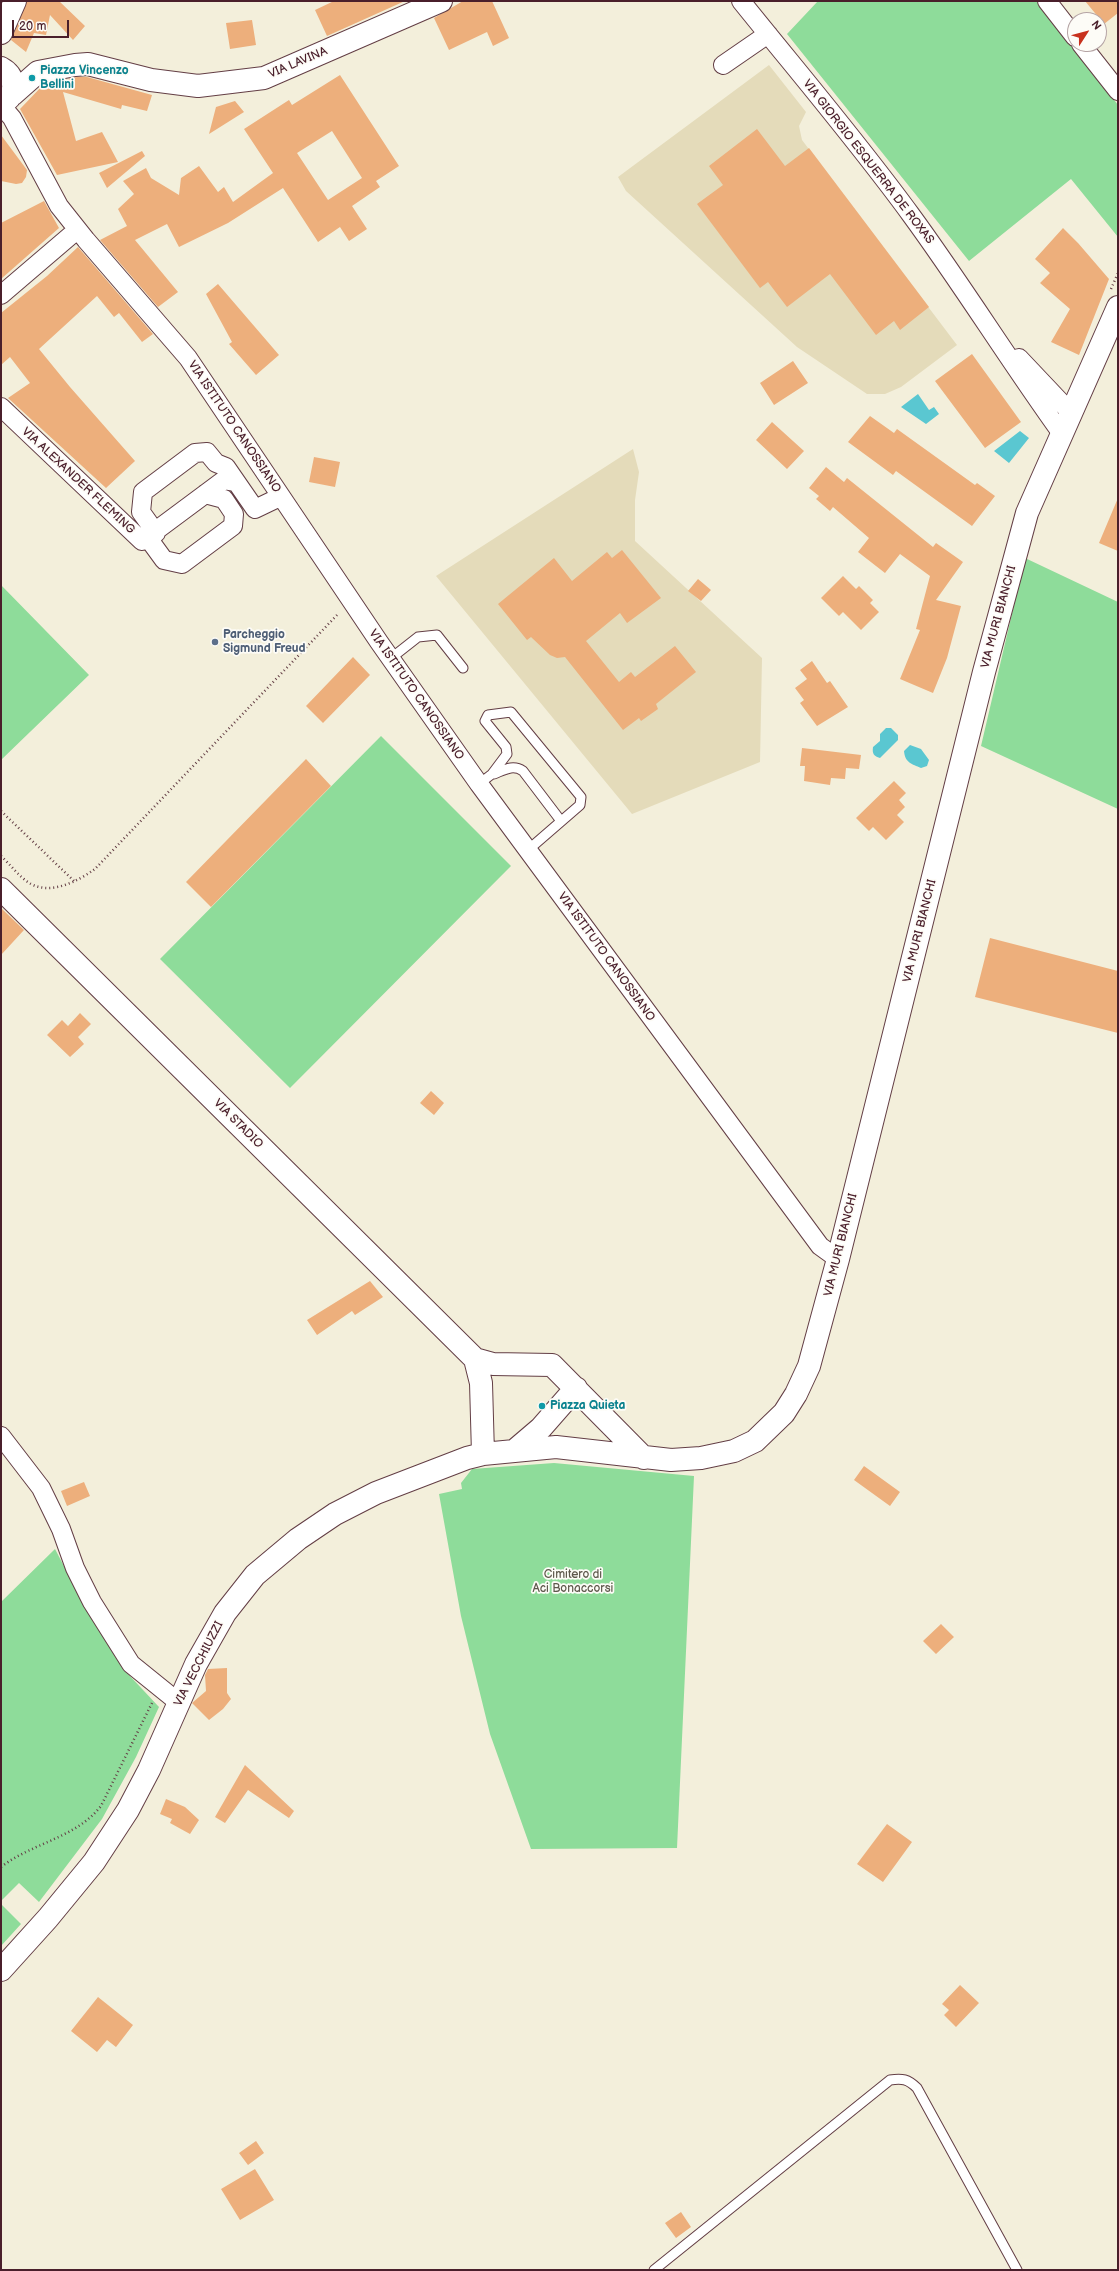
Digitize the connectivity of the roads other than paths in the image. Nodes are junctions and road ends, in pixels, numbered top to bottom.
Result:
1 (15, 1) edge
2 (441, 1) edge
3 (741, 1) edge
4 (1047, 1) edge
5 (1067, 27) edge
6 (1, 33) edge
7 (768, 34) junction
8 (1087, 52) edge
9 (723, 66) dead end
10 (1, 68) edge
11 (1118, 91) edge
12 (7, 106) edge
13 (77, 230) junction
14 (1, 295) edge
15 (1118, 307) edge
16 (990, 327) junction
17 (1, 407) edge
18 (1071, 413) junction
19 (1062, 434) junction
20 (216, 463) junction
21 (236, 482) junction
22 (210, 491) junction
23 (280, 497) junction
24 (152, 535) junction
25 (390, 659) junction
26 (463, 668) dead end
27 (485, 779) junction
28 (561, 821) junction
29 (528, 850) junction
30 (1, 889) edge
31 (838, 1259) junction
32 (475, 1359) junction
33 (576, 1388) junction
34 (1, 1436) edge
35 (514, 1451) junction
36 (483, 1454) junction
37 (644, 1458) junction
38 (178, 1702) junction
39 (1, 1970) edge
40 (654, 2270) edge
41 (1017, 2270) edge

1 - 6 main road
2 - 12 main road, VIA LAVINA
3 - 7 street, VIA GIORGIO ESQUERRA DE ROXAS
4 - 5 street
7 - 9 street
7 - 16 street, VIA GIORGIO ESQUERRA DE ROXAS
8 - 11 street
10 - 12 main road
12 - 13 street, VIA ISTITUTO CANOSSIANO
13 - 14 street
13 - 23 street, VIA ISTITUTO CANOSSIANO
15 - 18 main road, VIA MURI BIANCHI
16 - 18 street
16 - 19 street
17 - 24 street, VIA ALEXANDER FLEMING
18 - 19 main road, VIA MURI BIANCHI
19 - 31 main road, VIA MURI BIANCHI
20 - 21 street
20 - 22 street
20 - 24 street
21 - 22 street
21 - 23 street
22 - 24 street
22 - 24 street
23 - 25 street, VIA ISTITUTO CANOSSIANO
25 - 26 lane
25 - 27 street, VIA ISTITUTO CANOSSIANO
27 - 28 lane
27 - 28 lane
27 - 29 street, VIA ISTITUTO CANOSSIANO
28 - 29 lane
29 - 31 street, VIA ISTITUTO CANOSSIANO
30 - 32 main road, VIA STADIO
31 - 37 main road, VIA MURI BIANCHI
32 - 33 main road
32 - 36 main road
33 - 35 main road
33 - 37 main road
34 - 38 street
35 - 36 main road, VIA VECCHIUZZI
35 - 37 main road, VIA MURI BIANCHI
36 - 38 main road, VIA VECCHIUZZI
38 - 39 main road, VIA VECCHIUZZI
40 - 41 lane

